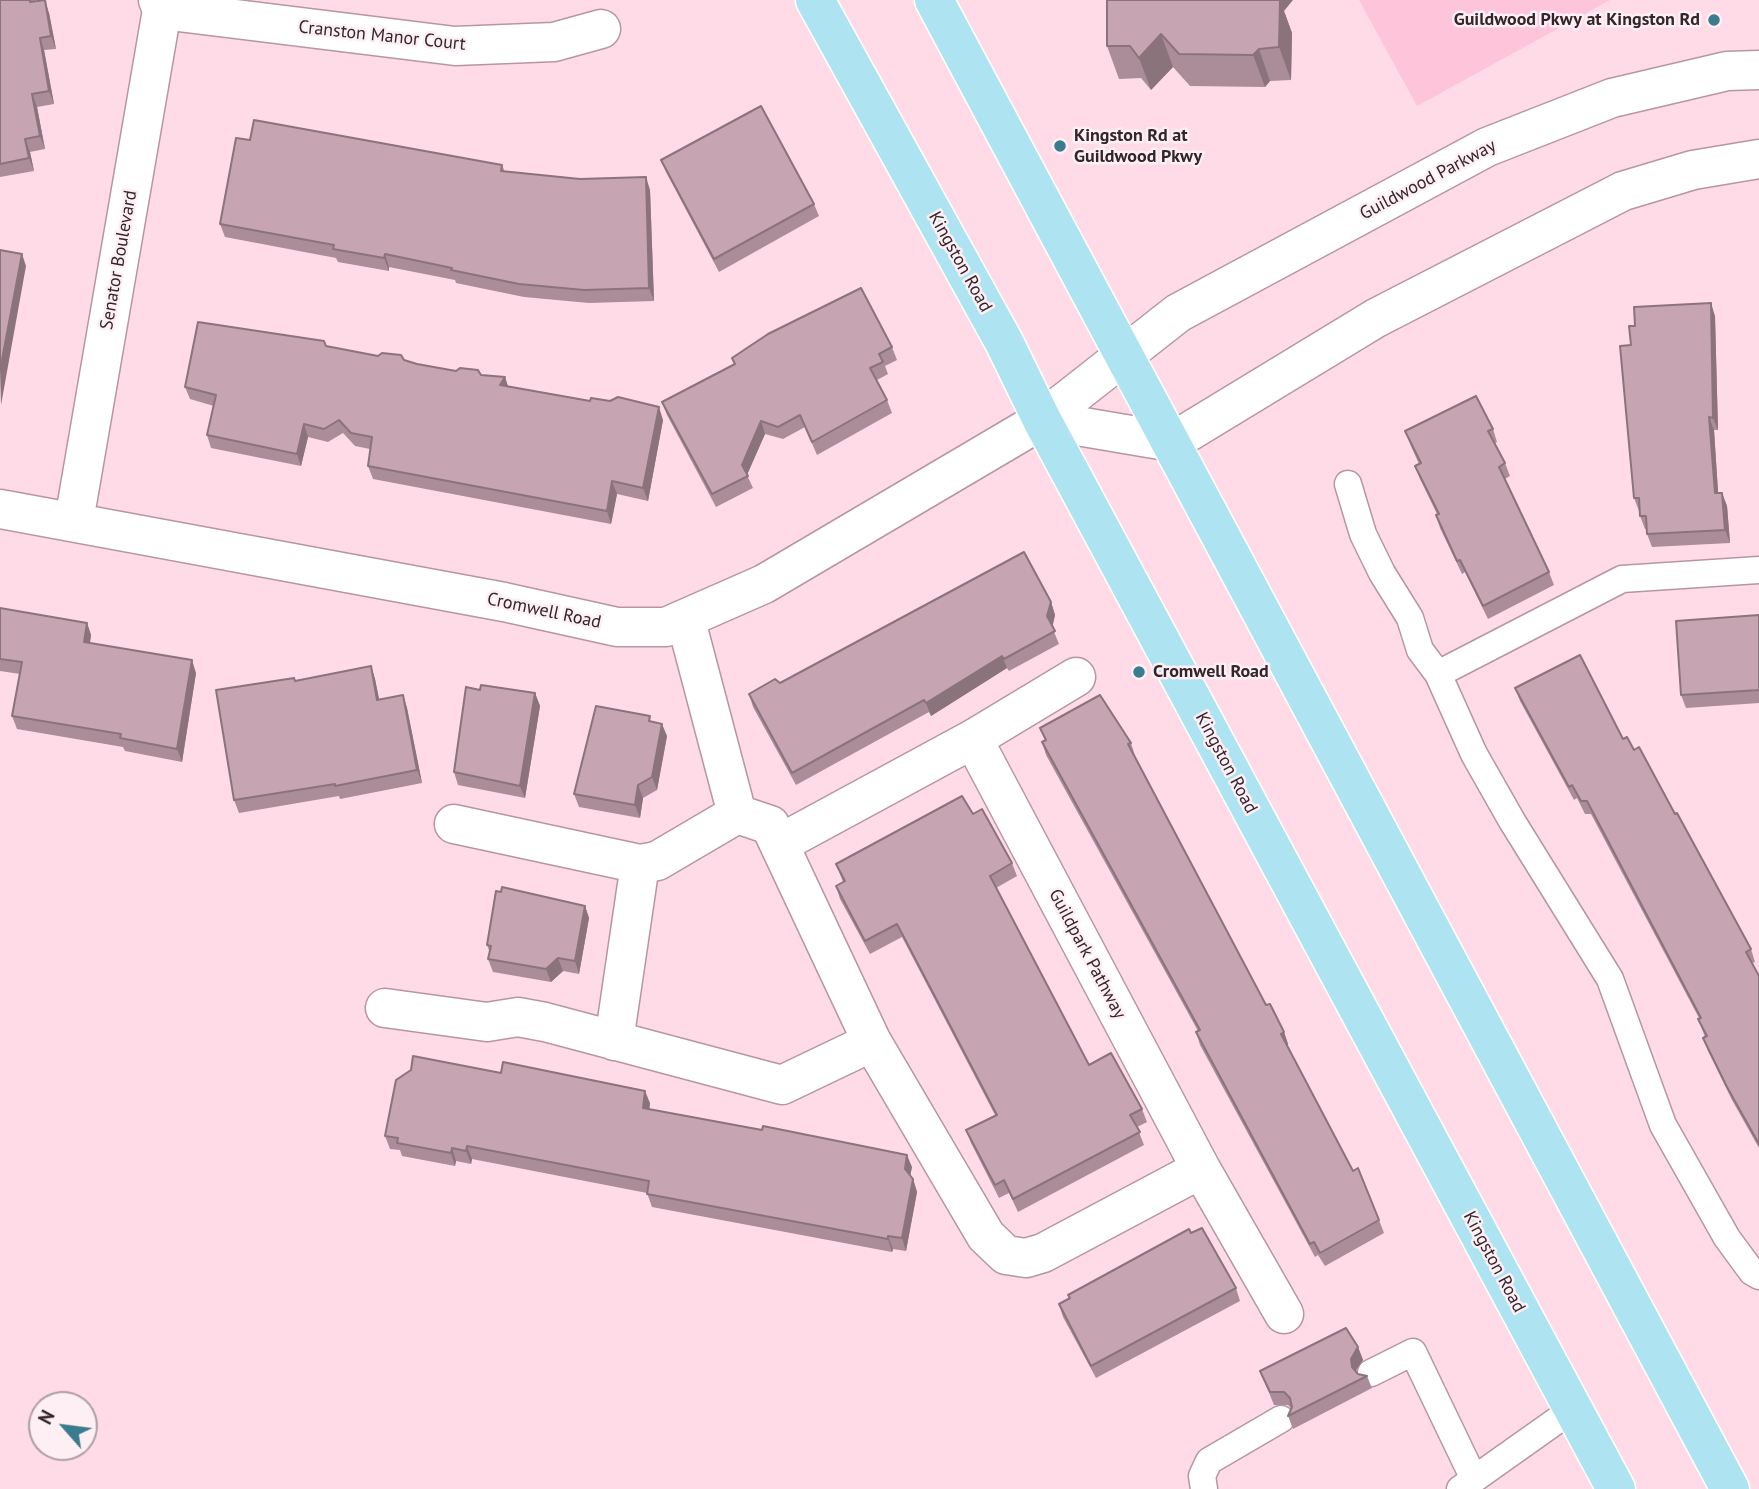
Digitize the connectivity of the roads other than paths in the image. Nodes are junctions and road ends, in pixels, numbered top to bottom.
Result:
1 (815, 0) edge
2 (934, 0) edge
3 (160, 5) edge
4 (601, 29) dead end
5 (1759, 70) edge
6 (1759, 159) edge
7 (1123, 354) junction
8 (1042, 419) junction
9 (1172, 442) junction
10 (1348, 484) dead end
11 (0, 509) edge
12 (74, 522) junction
13 (1759, 570) edge
14 (686, 621) junction
15 (1438, 674) junction
16 (1076, 677) dead end
17 (973, 739) junction
18 (737, 814) junction
19 (454, 824) dead end
20 (781, 843) junction
21 (640, 864) junction
22 (385, 1007) dead end
23 (614, 1041) junction
24 (872, 1042) junction
25 (1200, 1169) junction
26 (1759, 1276) edge
27 (1284, 1314) dead end
28 (1371, 1373) dead end
29 (1573, 1409) junction
30 (1281, 1419) dead end
31 (1480, 1482) edge
32 (1204, 1489) edge
33 (1616, 1489) edge
34 (1730, 1489) edge

1 - 8 main road, Kingston Road
2 - 7 main road
3 - 4 street, Cranston Manor Court
3 - 12 street, Senator Boulevard
5 - 7 street, Guildwood Parkway
6 - 9 street
7 - 8 street, Guildwood Parkway
7 - 9 main road
8 - 9 street
8 - 14 street, Cromwell Road
8 - 29 main road, Kingston Road
9 - 34 main road
10 - 15 lane
11 - 12 street, Cromwell Road
12 - 14 street, Cromwell Road
13 - 15 lane
14 - 18 street
15 - 26 lane
16 - 17 street
17 - 20 street
17 - 25 street, Guildpark Pathway
18 - 20 street
18 - 21 street
19 - 21 street
20 - 24 street
21 - 23 street
22 - 23 street
23 - 24 street
24 - 25 street
25 - 27 street, Guildpark Pathway
28 - 31 lane
29 - 31 lane
29 - 33 main road, Kingston Road
30 - 32 lane

